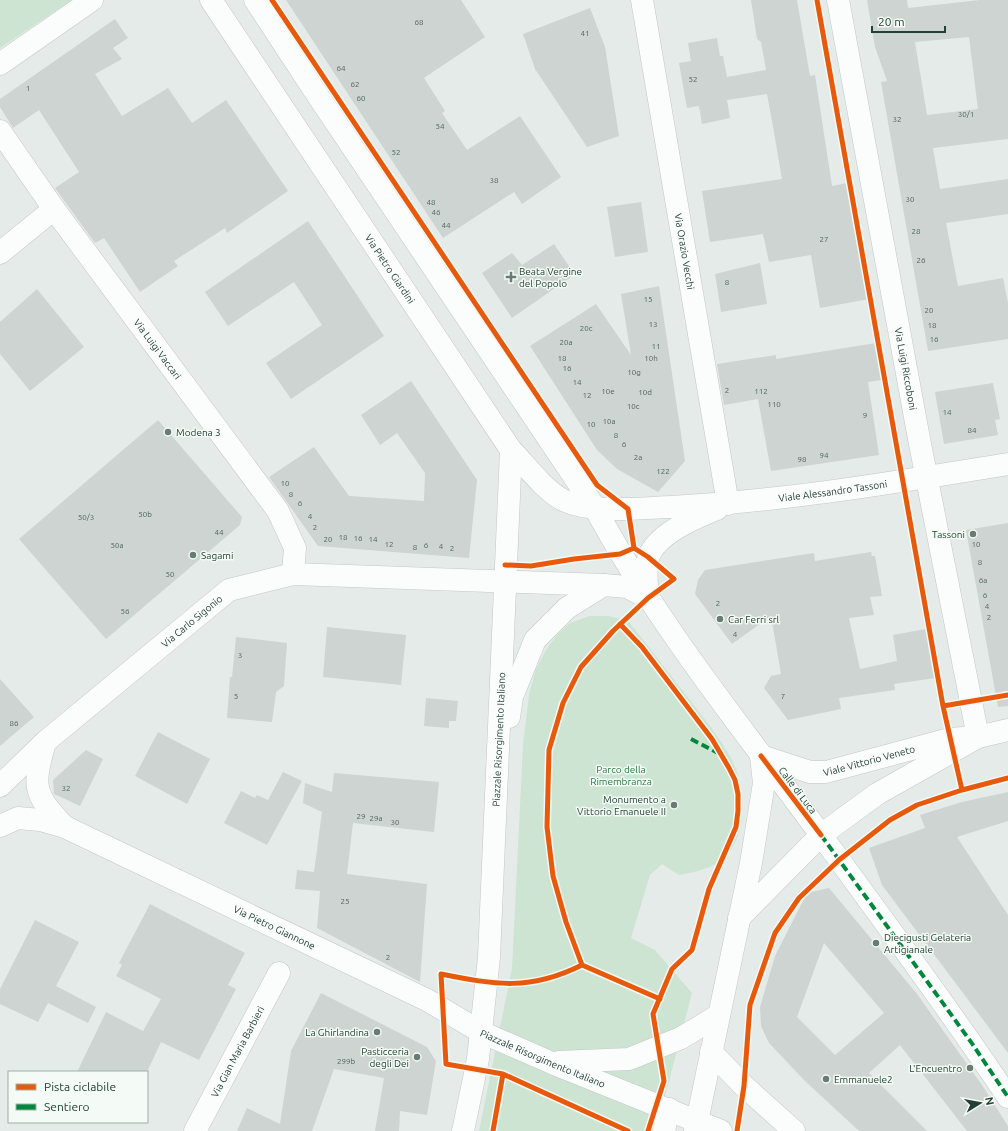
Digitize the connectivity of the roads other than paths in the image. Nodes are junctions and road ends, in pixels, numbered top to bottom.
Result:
1 (92, 0) edge
2 (211, 0) edge
3 (642, 0) edge
4 (838, 0) edge
5 (260, 2) edge
6 (0, 64) edge
7 (0, 131) edge
8 (54, 208) junction
9 (0, 254) edge
10 (511, 450) junction
11 (1008, 464) edge
12 (926, 477) junction
13 (728, 504) junction
14 (595, 508) junction
15 (293, 574) junction
16 (504, 582) junction
17 (604, 585) junction
18 (648, 598) junction
19 (1008, 730) edge
20 (978, 737) junction
21 (45, 742) junction
22 (761, 756) junction
23 (498, 778) junction
24 (0, 786) edge
25 (0, 826) edge
26 (65, 827) junction
27 (821, 835) junction
28 (738, 918) junction
29 (279, 973) dead end
30 (719, 1015) junction
31 (481, 1032) junction
32 (711, 1052) junction
33 (552, 1063) junction
34 (1008, 1097) edge
35 (669, 1110) junction
36 (696, 1126) edge
37 (195, 1131) edge
38 (463, 1131) edge
39 (664, 1131) edge
40 (721, 1131) edge
41 (794, 1131) edge

1 - 6 street
2 - 10 street, Via Pietro Giardini
3 - 13 street, Via Orazio Vecchi
4 - 12 street, Via Luigi Riccoboni
5 - 14 street
7 - 8 street, Via Luigi Vaccari
8 - 9 street
8 - 15 street, Via Luigi Vaccari
10 - 14 street, Via Pietro Giardini
10 - 16 street, Piazzale Risorgimento Italiano
11 - 12 street, Viale Alessandro Tassoni
12 - 13 street, Viale Alessandro Tassoni
12 - 20 street, Via Luigi Riccoboni
13 - 14 street, Viale Alessandro Tassoni
13 - 18 street, Viale Alessandro Tassoni
14 - 18 street
15 - 16 street, Via Carlo Sigonio
15 - 21 street, Via Carlo Sigonio
16 - 17 street
16 - 23 street, Piazzale Risorgimento Italiano
17 - 18 street
17 - 23 street
18 - 22 street
19 - 20 street, Viale Vittorio Veneto
20 - 22 street, Viale Vittorio Veneto
20 - 27 street, Viale Vittorio Veneto
21 - 24 street, Via Carlo Sigonio
21 - 26 street, Via Pietro Giannone
22 - 27 street, Calle di Luca
22 - 28 street
23 - 31 street, Piazzale Risorgimento Italiano
25 - 26 street, Via Pietro Giannone
26 - 31 street, Via Pietro Giannone
27 - 28 street
27 - 34 street, Calle di Luca
28 - 30 street
29 - 37 street, Via Gian Maria Barbieri
30 - 32 street
30 - 33 street
31 - 33 street, Piazzale Risorgimento Italiano
31 - 38 street
32 - 36 street
32 - 41 street
33 - 35 street, Piazzale Risorgimento Italiano
35 - 36 street, Piazzale Risorgimento Italiano
35 - 39 street
36 - 40 street, Piazzale Risorgimento Italiano

